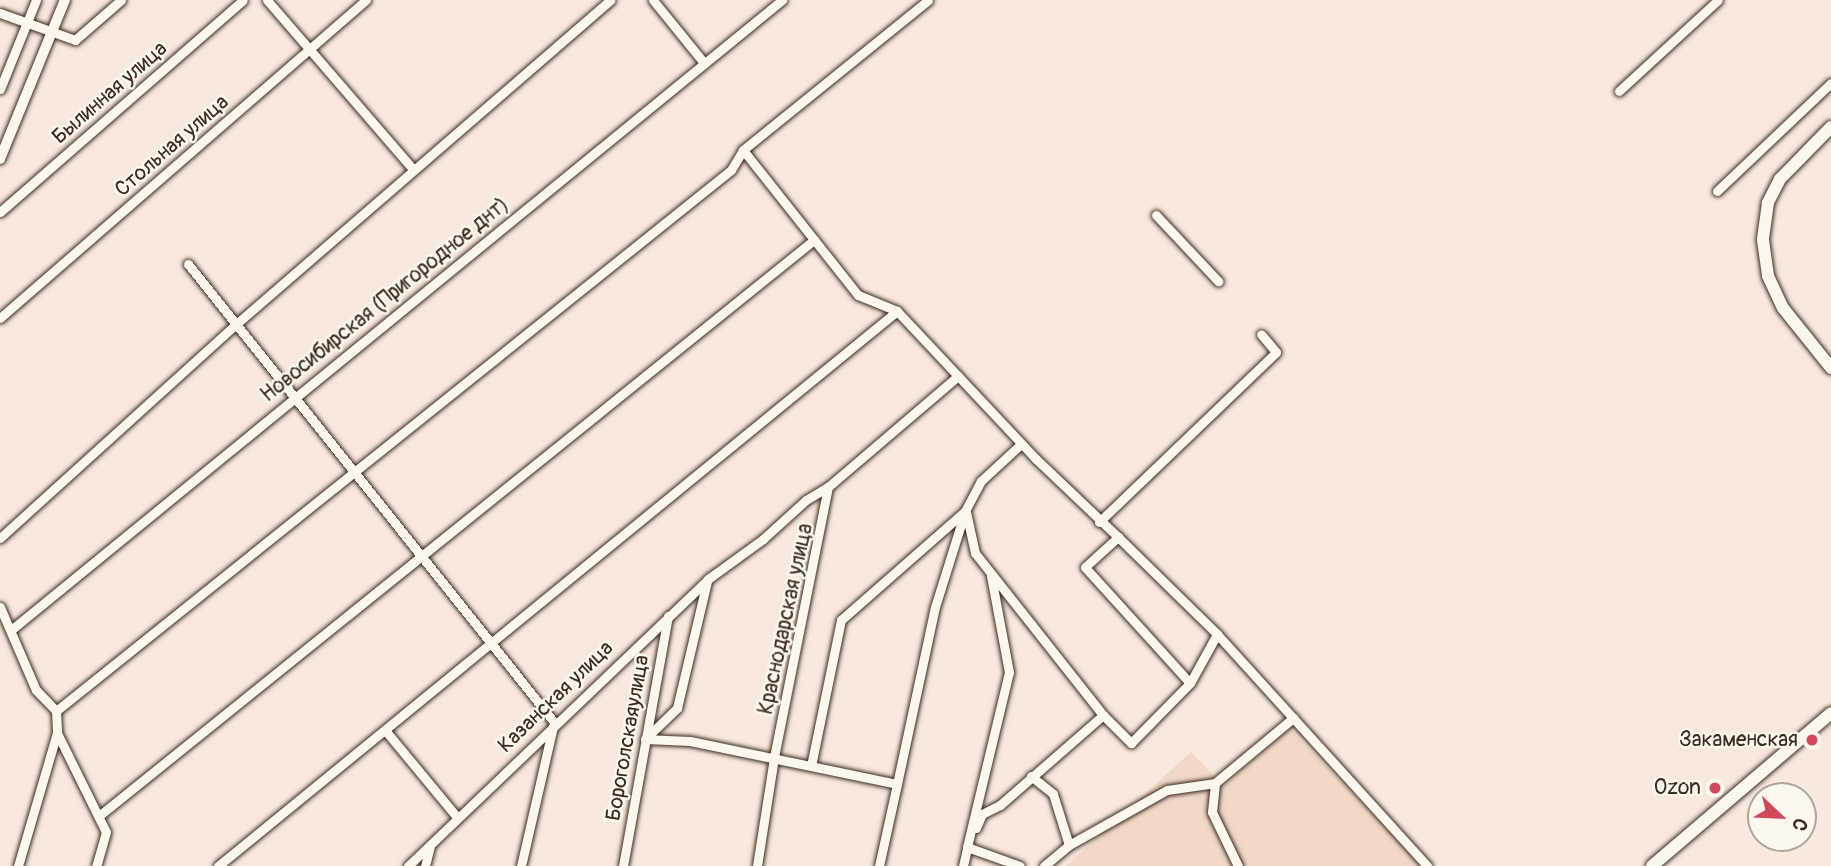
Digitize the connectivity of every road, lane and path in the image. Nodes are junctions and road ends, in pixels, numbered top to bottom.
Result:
1 (36, 0) edge
2 (65, 0) edge
3 (121, 0) edge
4 (243, 0) edge
5 (267, 0) edge
6 (366, 0) edge
7 (611, 0) edge
8 (653, 0) edge
9 (782, 0) edge
10 (928, 0) edge
11 (1718, 0) edge
12 (0, 13) edge
13 (27, 23) junction
14 (52, 34) junction
15 (308, 50) junction
16 (704, 63) junction
17 (1831, 83) edge
18 (0, 89) edge
19 (1619, 91) dead end
20 (1831, 127) edge
21 (743, 150) junction
22 (0, 159) edge
23 (412, 170) junction
24 (1717, 191) dead end
25 (0, 212) edge
26 (1156, 215) dead end
27 (814, 240) junction
28 (188, 264) dead end
29 (1218, 281) dead end
30 (897, 311) junction
31 (0, 318) edge
32 (234, 326) junction
33 (1261, 334) dead end
34 (1831, 368) edge
35 (958, 376) junction
36 (292, 398) junction
37 (1021, 444) junction
38 (355, 472) junction
39 (828, 487) junction
40 (965, 511) junction
41 (1099, 522) junction
42 (1118, 537) junction
43 (0, 538) edge
44 (425, 556) junction
45 (991, 574) junction
46 (708, 579) junction
47 (0, 607) edge
48 (668, 616) junction
49 (11, 630) junction
50 (1217, 634) junction
51 (493, 644) junction
52 (1190, 683) junction
53 (56, 712) junction
54 (1831, 713) edge
55 (1103, 715) junction
56 (1293, 718) junction
57 (554, 722) junction
58 (385, 730) junction
59 (57, 733) junction
60 (645, 739) junction
61 (774, 757) junction
62 (811, 766) junction
63 (1031, 776) junction
64 (1215, 783) junction
65 (897, 784) junction
66 (100, 815) junction
67 (457, 817) junction
68 (430, 844) junction
69 (1069, 845) junction
70 (967, 847) junction
71 (18, 866) edge
72 (96, 866) edge
73 (218, 866) edge
74 (408, 866) edge
75 (425, 866) edge
76 (521, 866) edge
77 (623, 866) edge
78 (757, 866) edge
79 (879, 866) edge
80 (962, 866) edge
81 (1020, 866) edge
82 (1044, 866) edge
83 (1238, 866) edge
84 (1427, 866) edge
85 (1652, 866) edge

1 - 13 street
2 - 14 street
3 - 14 street
4 - 25 street, Былинная улица
5 - 15 street
6 - 15 street, Стольная улица
7 - 23 street
8 - 16 street
9 - 16 street, Новосибирская (Пригородное днт)
10 - 21 street
11 - 19 street
12 - 13 street
13 - 14 street
13 - 18 street
14 - 22 street
15 - 23 street
15 - 31 street, Стольная улица
16 - 36 street, Новосибирская (Пригородное днт)
17 - 24 street
20 - 34 main road
21 - 27 street
21 - 38 street
23 - 32 street
26 - 29 street
27 - 30 street
27 - 44 street
28 - 32 street
30 - 35 street
30 - 51 street
32 - 36 street
32 - 43 street
33 - 41 street
35 - 37 street
35 - 39 street, Казанская улица
36 - 38 street
36 - 49 street, Новосибирская (Пригородное днт)
37 - 40 street
37 - 41 street
38 - 44 street
38 - 53 street
39 - 46 street, Казанская улица
39 - 61 street, Краснодарская улица
40 - 45 street
40 - 62 street
40 - 65 street
41 - 42 street
42 - 50 street
42 - 52 street
44 - 51 street
44 - 66 street
45 - 55 street
45 - 70 street
46 - 48 street, Казанская улица
46 - 60 street
47 - 49 street
48 - 57 street, Казанская улица
48 - 60 street, Бороголскаяулица
49 - 53 street
50 - 52 street
50 - 56 street
51 - 57 street
51 - 58 street
52 - 55 street
53 - 59 street
54 - 85 main road
55 - 63 street
56 - 64 street
56 - 84 street
57 - 67 street, Казанская улица
57 - 76 street
58 - 67 street
58 - 73 street
59 - 66 street
59 - 71 street
60 - 61 street
60 - 77 street, Бороголскаяулица
61 - 62 street
61 - 78 street, Краснодарская улица
62 - 65 street
63 - 69 street
63 - 70 street
64 - 69 street
64 - 83 street
65 - 79 street
66 - 72 street
67 - 68 street, Казанская улица
68 - 74 street, Казанская улица
68 - 75 street
69 - 82 street
70 - 80 street
70 - 81 street

